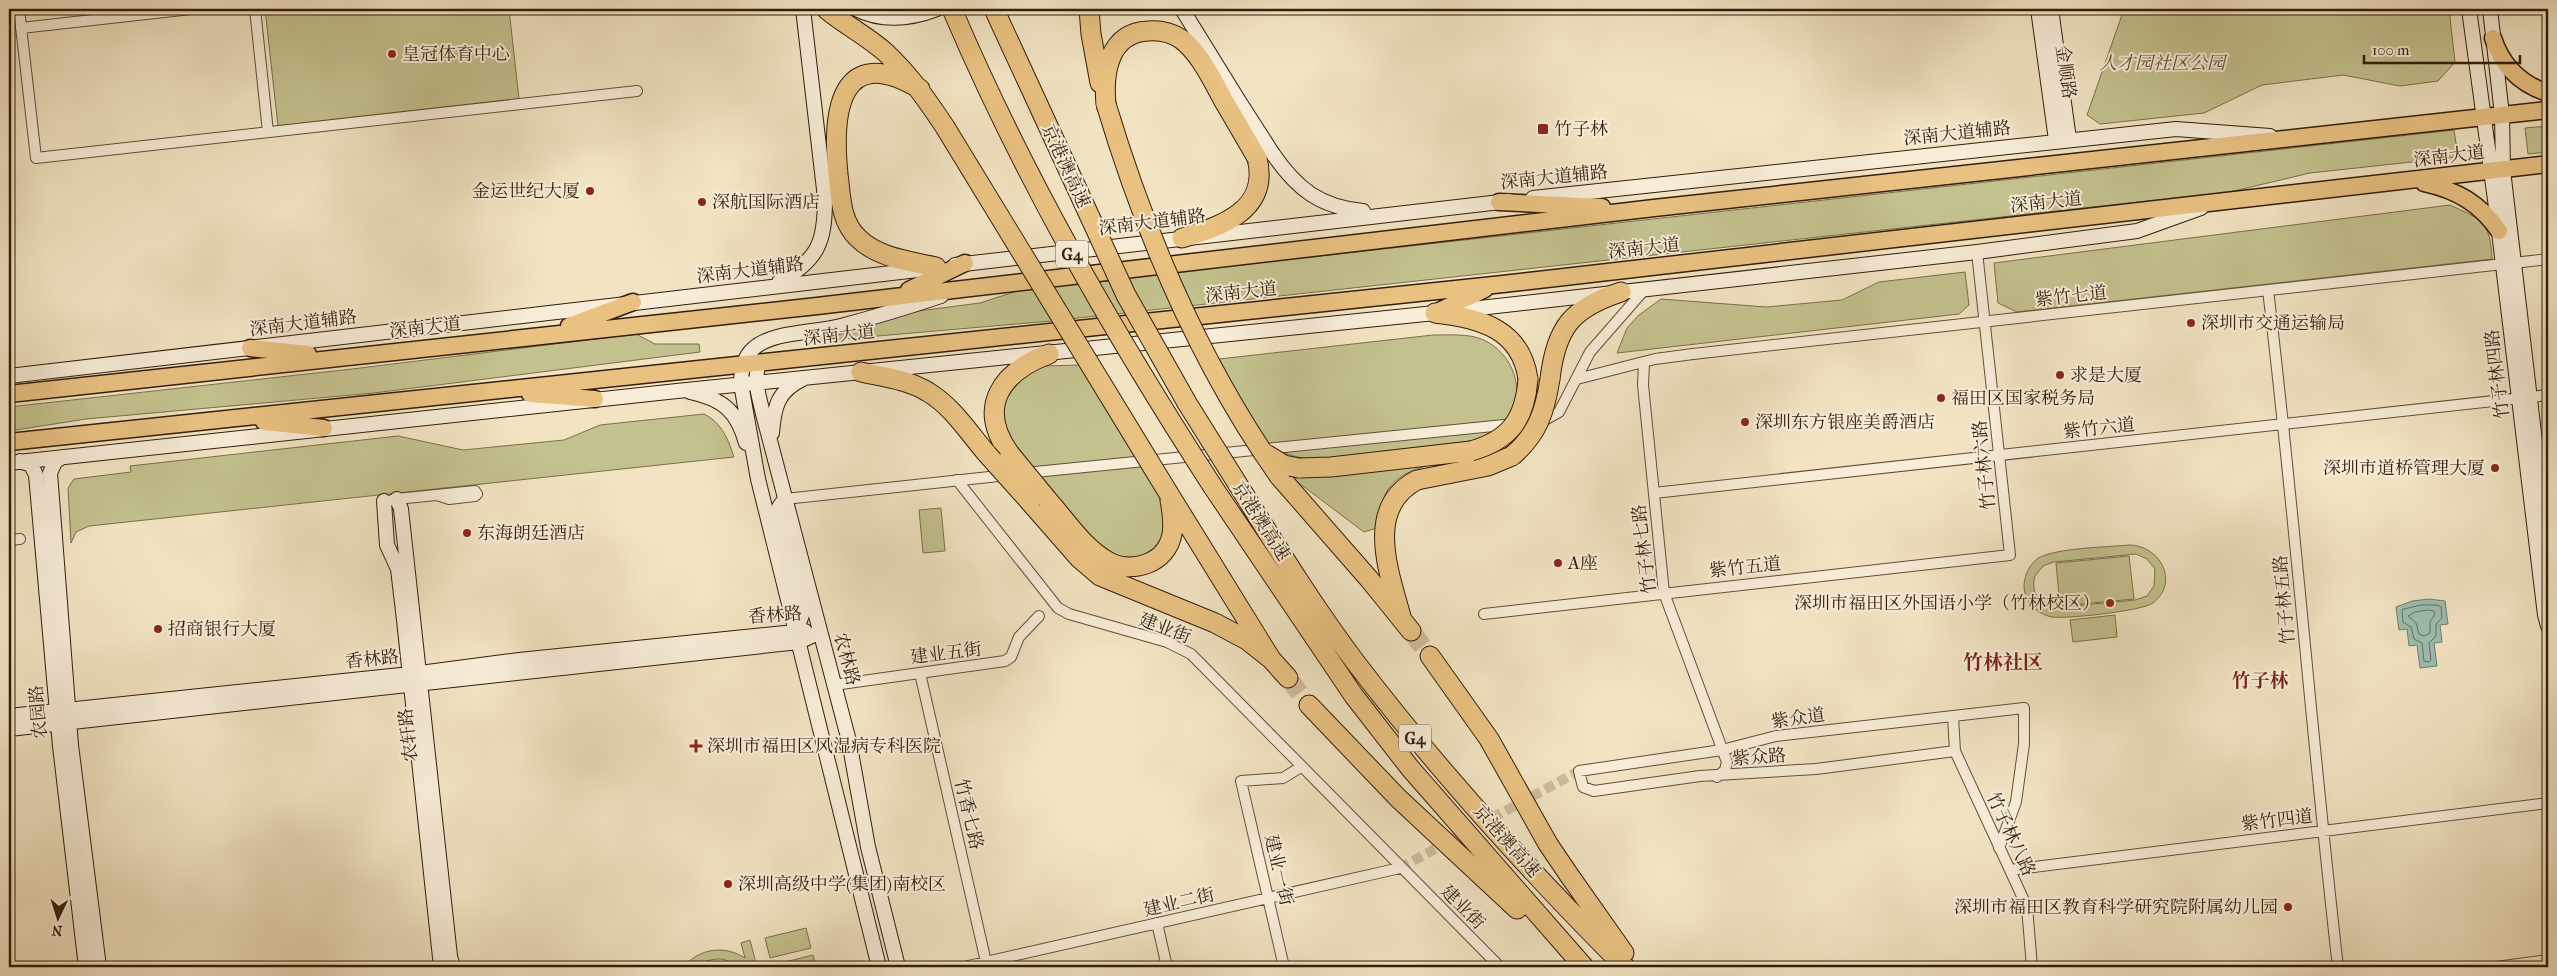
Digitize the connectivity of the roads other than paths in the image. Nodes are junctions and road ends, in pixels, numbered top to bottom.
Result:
1 (19, 9) edge
2 (191, 9) edge
3 (255, 9) edge
4 (803, 9) edge
5 (826, 9) edge
6 (856, 9) edge
7 (937, 9) edge
8 (952, 9) edge
9 (994, 9) edge
10 (1089, 9) edge
11 (1182, 9) edge
12 (2038, 9) edge
13 (2051, 9) edge
14 (2469, 9) edge
15 (2490, 9) edge
16 (21, 28) junction
17 (2493, 38) junction
18 (920, 89) junction
19 (638, 91) dead end
20 (2548, 93) edge
21 (1231, 100) junction
22 (1106, 104) junction
23 (2548, 110) edge
24 (2502, 116) junction
25 (2483, 118) junction
26 (268, 132) junction
27 (2301, 139) junction
28 (2063, 140) junction
29 (827, 144) junction
30 (1265, 156) junction
31 (2544, 166) edge
32 (2497, 171) junction
33 (2414, 181) junction
34 (833, 199) junction
35 (1499, 202) junction
36 (2214, 204) junction
37 (1654, 208) junction
38 (1394, 214) junction
39 (2499, 231) junction
40 (1182, 238) junction
41 (1977, 252) junction
42 (2548, 259) edge
43 (966, 263) junction
44 (2508, 264) junction
45 (936, 268) junction
46 (1502, 284) junction
47 (774, 285) junction
48 (966, 289) junction
49 (1645, 289) junction
50 (2268, 290) junction
51 (1621, 292) junction
52 (885, 298) junction
53 (633, 302) junction
54 (1435, 313) junction
55 (1984, 322) junction
56 (546, 334) junction
57 (250, 348) junction
58 (1049, 354) junction
59 (343, 357) junction
60 (1644, 363) junction
61 (751, 364) junction
62 (862, 372) junction
63 (9, 376) edge
64 (807, 378) junction
65 (1577, 379) junction
66 (756, 383) junction
67 (741, 384) junction
68 (488, 391) junction
69 (677, 391) junction
70 (9, 394) edge
71 (2548, 395) edge
72 (2524, 397) junction
73 (595, 399) junction
74 (232, 418) junction
75 (2284, 424) junction
76 (324, 428) junction
77 (9, 442) edge
78 (1255, 442) junction
79 (772, 443) junction
80 (1999, 455) junction
81 (62, 457) junction
82 (14, 462) edge
83 (758, 478) junction
84 (957, 480) junction
85 (1654, 493) junction
86 (1169, 494) junction
87 (437, 495) dead end
88 (785, 499) junction
89 (1039, 501) junction
90 (394, 504) junction
91 (47, 526) junction
92 (20, 539) dead end
93 (9, 540) edge
94 (2548, 552) edge
95 (2010, 555) joint
96 (1664, 593) junction
97 (1484, 614) dead end
98 (1039, 616) dead end
99 (2548, 626) edge
100 (820, 632) junction
101 (797, 637) junction
102 (1430, 656) tunnel mouth
103 (1272, 659) junction
104 (920, 673) junction
105 (1288, 678) tunnel mouth
106 (412, 679) junction
107 (834, 685) junction
108 (1309, 705) tunnel mouth
109 (9, 716) edge
110 (1953, 716) junction
111 (63, 717) junction
112 (9, 729) edge
113 (1722, 750) junction
114 (1955, 751) junction
115 (1301, 768) junction
116 (1579, 771) joint
117 (1717, 777) junction
118 (2548, 803) edge
119 (2322, 831) junction
120 (2000, 848) junction
121 (1400, 868) junction
122 (2010, 870) junction
123 (1268, 898) junction
124 (1157, 924) junction
125 (2548, 960) edge
126 (986, 962) junction
127 (86, 967) edge
128 (99, 967) edge
129 (441, 967) edge
130 (453, 967) edge
131 (879, 967) edge
132 (898, 967) edge
133 (964, 967) edge
134 (1167, 967) edge
135 (1284, 967) edge
136 (1500, 967) edge
137 (1579, 967) edge
138 (1584, 967) edge
139 (1625, 967) edge
140 (1636, 967) edge
141 (2032, 967) edge
142 (2338, 967) edge
143 (2496, 967) edge

1 - 16 street
2 - 16 street
3 - 26 street
4 - 29 main road
5 - 18 highway
6 - 7 main road
8 - 138 highway, 京港澳高速 / G4, bridge
9 - 139 highway, 京港澳高速 / G4, bridge
10 - 22 highway
11 - 21 main road
12 - 28 main road, 金顺路
13 - 28 main road, 金顺路
14 - 25 main road, 竹子林四路
15 - 17 main road, 竹子林四路
16 - 26 street
17 - 20 main road
17 - 24 main road, 竹子林四路
18 - 29 highway
18 - 86 highway, bridge
19 - 26 street
21 - 22 highway
21 - 30 highway, bridge
22 - 78 highway, bridge
23 - 24 main road, 深南大道
24 - 25 main road, 深南大道
24 - 32 main road, 竹子林四路
25 - 27 main road, 深南大道
25 - 32 main road, 竹子林四路
27 - 28 main road, 深南大道辅路
27 - 37 main road, 深南大道
28 - 35 main road, 深南大道辅路
29 - 34 highway
30 - 38 main road
30 - 40 highway
31 - 32 main road, 深南大道
32 - 33 main road, 深南大道
32 - 39 main road, 竹子林四路
32 - 44 main road, 竹子林四路
33 - 36 main road, 深南大道
33 - 39 main road
34 - 45 highway
34 - 47 main road
35 - 37 main road
35 - 38 main road, 深南大道辅路
36 - 41 main road
36 - 46 main road, 深南大道
37 - 48 main road, 深南大道
38 - 40 main road, 深南大道辅路
39 - 44 main road, 竹子林四路
40 - 43 main road, 深南大道辅路
41 - 49 main road
41 - 55 street, 竹子林六路
42 - 44 street, 紫竹七道
43 - 45 main road, 深南大道辅路
43 - 52 main road
44 - 50 street, 紫竹七道
44 - 72 main road, 竹子林四路
45 - 47 main road, 深南大道辅路
46 - 54 main road
46 - 61 main road, 深南大道
47 - 53 main road, 深南大道辅路
48 - 52 main road, 深南大道
48 - 61 main road, 深南大道
49 - 51 main road
49 - 65 street
50 - 55 street, 紫竹七道
50 - 75 street, 竹子林五路
51 - 54 main road
51 - 78 highway, bridge
52 - 56 main road, 深南大道
53 - 56 main road
53 - 57 main road, 深南大道辅路
54 - 58 main road
54 - 78 highway, bridge
55 - 60 street, 紫竹七道
55 - 80 street, 竹子林六路
56 - 59 main road, 深南大道
57 - 59 main road
57 - 63 main road, 深南大道辅路
58 - 62 main road
58 - 89 highway, bridge
59 - 70 main road, 深南大道
60 - 65 street, 紫竹七道
60 - 85 street, 竹子林七路
61 - 66 main road, 农林路
61 - 67 main road
61 - 68 main road, 深南大道
62 - 64 main road
62 - 89 highway, bridge
64 - 66 main road
64 - 79 main road
65 - 84 street
66 - 67 main road
66 - 79 main road, 农林路
67 - 69 main road
67 - 83 main road
68 - 73 main road
68 - 74 main road, 深南大道
69 - 73 main road
69 - 83 main road
71 - 72 street, 紫竹六道
72 - 75 street, 紫竹六道
72 - 94 main road, 竹子林四路
72 - 99 main road, 竹子林四路
73 - 76 main road
74 - 76 main road
74 - 77 main road, 深南大道
75 - 80 street, 紫竹六道
75 - 119 street, 竹子林五路
76 - 81 main road
79 - 88 main road, 农林路
80 - 85 street, 紫竹六道
80 - 95 street, 竹子林六路
81 - 82 main road
81 - 91 main road, 农园路
82 - 91 main road, 农园路
83 - 101 main road
84 - 88 street
84 - 115 street, 建业街
85 - 96 street, 竹子林七路
86 - 89 highway
86 - 103 highway
87 - 90 street
88 - 100 main road, 农林路
88 - 101 main road
89 - 103 highway
90 - 106 main road, 农轩路
90 - 106 main road, 农轩路
91 - 111 main road, 农园路
92 - 93 street
95 - 96 street, 紫竹五道
96 - 97 street, 紫竹五道
96 - 113 street, 竹子林七路
98 - 104 street, 建业五街
100 - 101 main road, 香林路
100 - 107 main road, 农林路
101 - 106 main road, 香林路
101 - 131 main road
102 - 140 highway
103 - 105 highway
104 - 107 street, 建业五街
104 - 126 street, 竹香七路
106 - 111 main road, 香林路
106 - 129 main road, 农轩路
106 - 130 main road, 农轩路
107 - 132 main road, 农林路
108 - 137 highway
109 - 111 main road, 香林路
110 - 113 street, 紫众道
110 - 114 street, 竹子林八路
110 - 120 street, 紫众道
111 - 112 main road, 香林路
111 - 127 main road, 农园路
111 - 128 main road, 农园路
113 - 116 street, 紫众道
113 - 117 street, 竹子林七路
114 - 117 street, 紫众路
114 - 120 street, 竹子林八路
115 - 121 street, 建业街
115 - 123 street, 建业一街
116 - 117 street, 紫众路
118 - 119 street, 紫竹四道
119 - 122 street, 紫竹四道
119 - 142 street, 竹子林五路
120 - 122 street, 竹子林八路
121 - 123 street, 建业二街
121 - 136 street, 建业街
122 - 141 street, 竹子林八路
123 - 124 street, 建业二街
123 - 135 street, 建业一街
124 - 126 street, 建业二街
124 - 134 street
125 - 143 street
126 - 133 street, 建业二街

